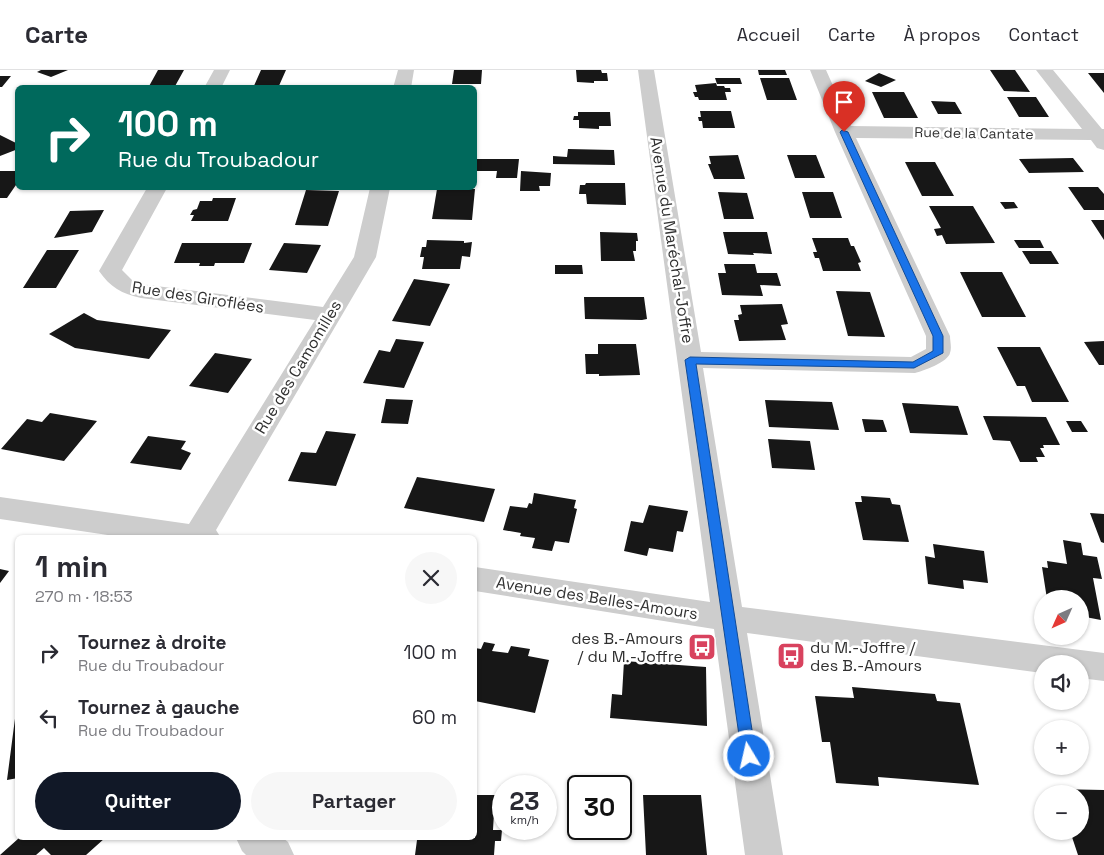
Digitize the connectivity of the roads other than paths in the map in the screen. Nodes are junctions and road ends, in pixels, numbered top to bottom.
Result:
1 (222, 70) edge
2 (406, 70) edge
3 (646, 70) edge
4 (818, 70) edge
5 (1044, 70) edge
6 (214, 85) edge
7 (403, 85) edge
8 (844, 132) junction
9 (1102, 138) edge
10 (156, 190) edge
11 (380, 190) edge
12 (329, 315) junction
13 (690, 360) junction
14 (0, 508) edge
15 (186, 535) edge
16 (201, 535) edge
17 (477, 579) edge
18 (728, 618) junction
19 (1034, 658) edge
20 (1089, 665) edge
21 (1104, 667) edge
22 (257, 840) edge
23 (275, 855) edge
24 (764, 855) edge

1 - 6 street
2 - 7 street
3 - 13 street, Avenue du Maréchal-Joffre
4 - 8 street
5 - 9 street
8 - 9 street, Rue de la Cantate
8 - 13 street
10 - 12 street, Rue des Giroflées
11 - 12 street, Rue des Camomilles
12 - 16 street, Rue des Camomilles
13 - 18 street, Avenue du Maréchal-Joffre
14 - 15 street
17 - 18 street, Avenue des Belles-Amours
18 - 19 street, Avenue des Belles-Amours
18 - 24 street, Avenue du Maréchal-Joffre
20 - 21 street, Avenue des Belles-Amours
22 - 23 street

